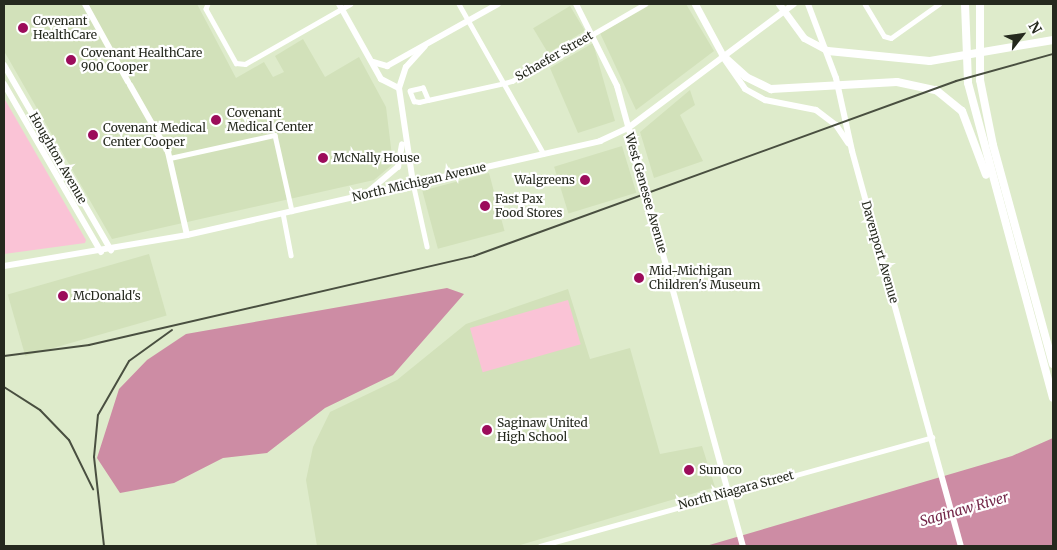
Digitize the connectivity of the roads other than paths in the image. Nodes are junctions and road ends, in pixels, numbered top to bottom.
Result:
1 (85, 4) edge
2 (350, 4) edge
3 (459, 4) edge
4 (498, 4) edge
5 (576, 4) edge
6 (645, 4) edge
7 (695, 4) edge
8 (779, 4) edge
9 (794, 4) edge
10 (808, 4) edge
11 (865, 4) edge
12 (939, 4) edge
13 (965, 4) edge
14 (980, 4) edge
15 (206, 6) edge
16 (341, 6) edge
17 (784, 12) junction
18 (469, 20) junction
19 (593, 33) junction
20 (1053, 40) edge
21 (425, 46) junction
22 (828, 50) junction
23 (723, 56) junction
24 (372, 62) junction
25 (4, 65) edge
26 (505, 83) junction
27 (4, 84) edge
28 (399, 88) junction
29 (428, 100) dead end
30 (628, 128) junction
31 (402, 138) junction
32 (852, 151) junction
33 (544, 154) junction
34 (170, 158) junction
35 (413, 183) junction
36 (362, 195) junction
37 (292, 211) junction
38 (283, 213) junction
39 (187, 235) junction
40 (1010, 243) junction
41 (427, 246) dead end
42 (111, 250) junction
43 (101, 252) junction
44 (291, 255) dead end
45 (4, 266) edge
46 (1053, 364) edge
47 (1053, 398) edge
48 (932, 437) junction
49 (728, 492) junction
50 (540, 546) edge
51 (743, 546) edge
52 (961, 546) edge

1 - 34 main road
2 - 16 street
3 - 18 street
4 - 18 main road
5 - 19 main road, West Genesee Avenue
6 - 19 street, Schaefer Street
7 - 23 main road
8 - 17 main road
9 - 17 main road, North Michigan Avenue
10 - 22 main road, Davenport Avenue
11 - 12 street
13 - 40 highway
14 - 46 highway
15 - 16 street
16 - 24 main road
17 - 22 main road
17 - 23 main road, North Michigan Avenue
18 - 21 main road
18 - 26 street
19 - 26 street, Schaefer Street
19 - 30 main road, West Genesee Avenue
20 - 22 highway
21 - 24 main road
21 - 28 main road
22 - 32 main road, Davenport Avenue
23 - 30 main road, North Michigan Avenue
23 - 32 main road
23 - 40 highway
24 - 28 main road
25 - 42 main road, Houghton Avenue
26 - 29 street, Schaefer Street
26 - 33 street
27 - 43 main road, Houghton Avenue
28 - 31 main road
30 - 33 main road, North Michigan Avenue
30 - 49 main road, West Genesee Avenue
31 - 35 main road
31 - 36 main road
32 - 48 main road, Davenport Avenue
33 - 35 main road, North Michigan Avenue
34 - 37 street
34 - 39 main road
35 - 36 main road, North Michigan Avenue
35 - 41 street
36 - 37 main road, North Michigan Avenue
37 - 38 main road, North Michigan Avenue
38 - 39 main road, North Michigan Avenue
38 - 44 street
39 - 42 main road, North Michigan Avenue
40 - 47 highway
42 - 43 main road, North Michigan Avenue
43 - 45 main road, North Michigan Avenue
48 - 49 street, North Niagara Street
48 - 52 main road, Davenport Avenue
49 - 50 street, North Niagara Street
49 - 51 main road, West Genesee Avenue

